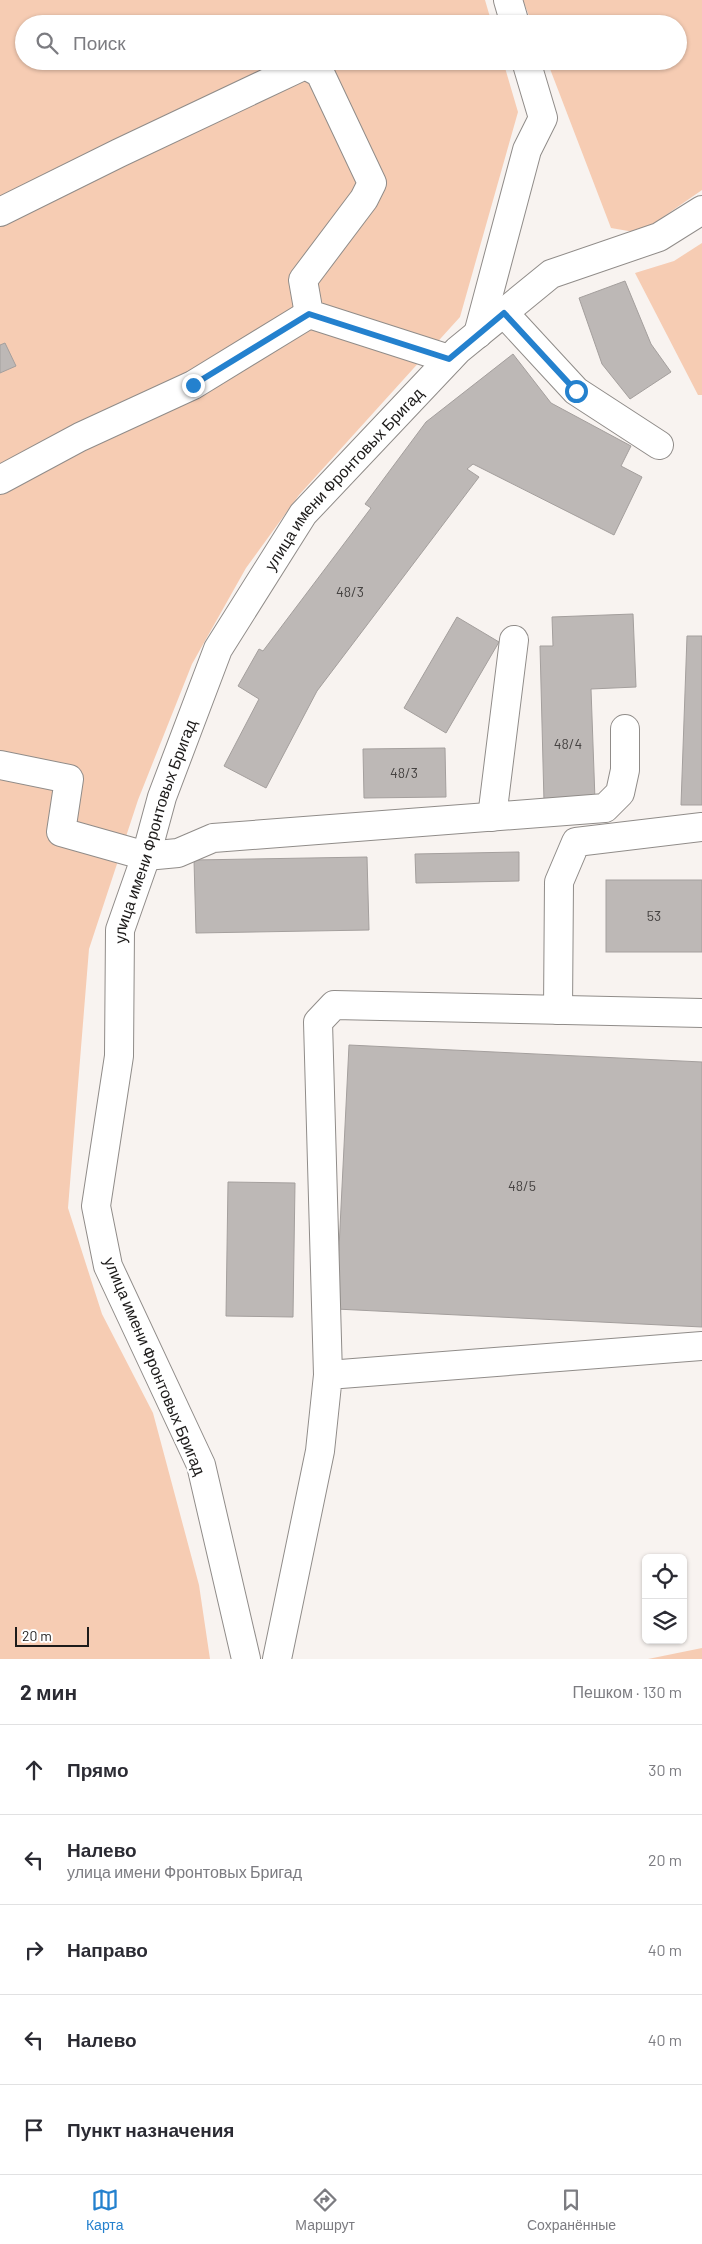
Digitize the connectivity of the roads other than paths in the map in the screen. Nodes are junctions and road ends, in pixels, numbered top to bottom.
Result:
1 (508, 0) edge
2 (512, 15) edge
3 (295, 70) edge
4 (315, 70) edge
5 (529, 70) edge
6 (702, 210) edge
7 (0, 212) edge
8 (504, 313) junction
9 (309, 314) junction
10 (478, 334) junction
11 (449, 359) junction
12 (660, 445) dead end
13 (0, 480) edge
14 (514, 640) dead end
15 (625, 729) dead end
16 (0, 765) edge
17 (492, 817) junction
18 (702, 827) edge
19 (146, 856) junction
20 (558, 1010) junction
21 (702, 1013) edge
22 (702, 1346) edge
23 (328, 1374) junction
24 (246, 1659) edge
25 (277, 1659) edge

1 - 2 street
3 - 7 street
4 - 9 street
5 - 10 street
6 - 8 street, улица имени Фронтовых Бригад
8 - 10 street, улица имени Фронтовых Бригад
8 - 12 street
9 - 11 street
9 - 13 street
10 - 11 street, улица имени Фронтовых Бригад
11 - 19 street, улица имени Фронтовых Бригад
14 - 17 street
15 - 17 street
16 - 19 street
17 - 19 street
18 - 20 street
19 - 24 street, улица имени Фронтовых Бригад
20 - 21 street
20 - 23 street
22 - 23 street
23 - 25 street

